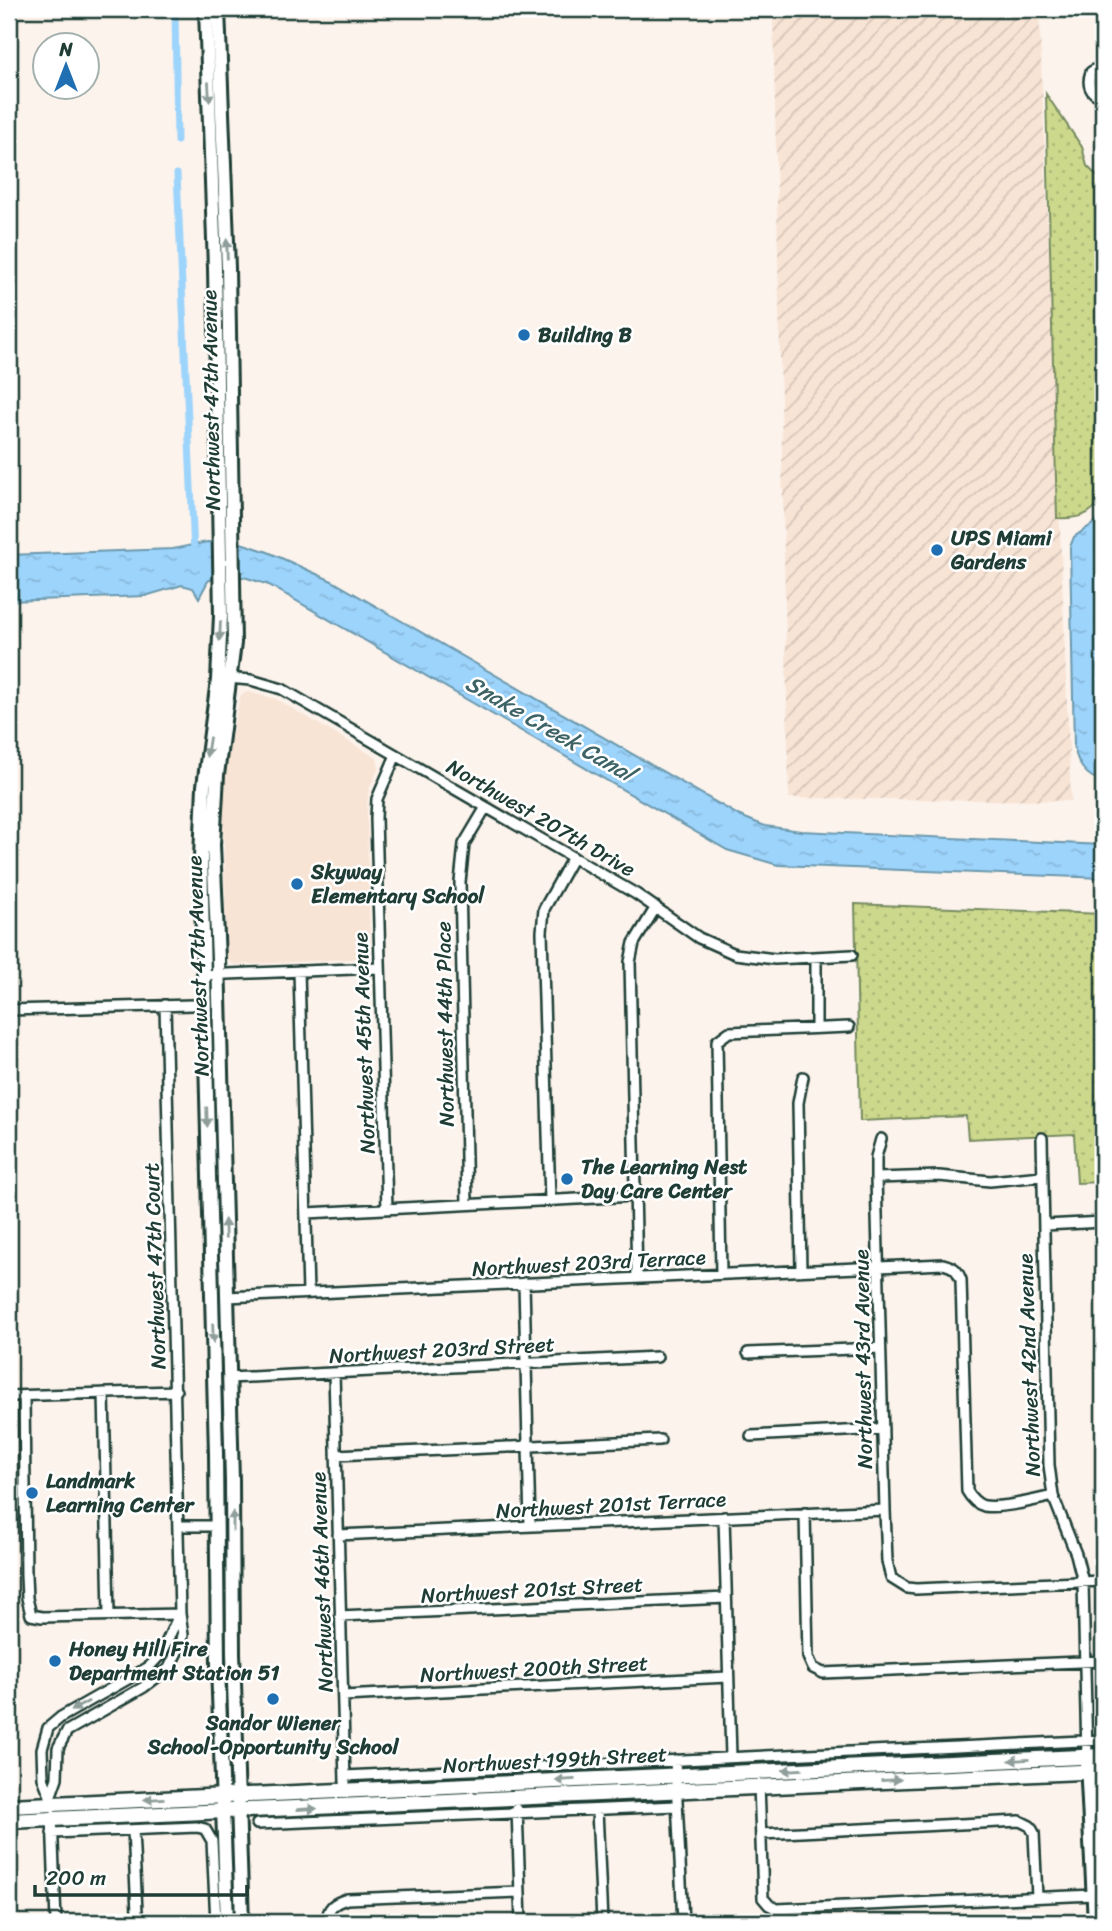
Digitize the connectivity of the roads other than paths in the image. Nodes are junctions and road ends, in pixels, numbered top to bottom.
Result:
1 (205, 9) edge
2 (218, 9) edge
3 (1103, 65) edge
4 (1103, 96) edge
5 (226, 537) junction
6 (225, 679) junction
7 (396, 755) junction
8 (486, 807) junction
9 (573, 857) junction
10 (656, 907) junction
11 (852, 955) dead end
12 (816, 957) junction
13 (379, 968) junction
14 (299, 971) junction
15 (203, 975) junction
16 (218, 975) junction
17 (165, 1005) junction
18 (192, 1005) dead end
19 (9, 1010) edge
20 (849, 1027) dead end
21 (816, 1028) junction
22 (803, 1077) dead end
23 (1042, 1138) dead end
24 (881, 1139) dead end
25 (1042, 1176) junction
26 (876, 1178) junction
27 (635, 1196) junction
28 (550, 1200) junction
29 (467, 1204) junction
30 (387, 1209) junction
31 (307, 1213) junction
32 (1103, 1222) edge
33 (1045, 1225) junction
34 (879, 1267) junction
35 (801, 1270) junction
36 (211, 1274) junction
37 (721, 1274) junction
38 (637, 1278) junction
39 (524, 1283) junction
40 (308, 1293) junction
41 (227, 1297) junction
42 (880, 1348) junction
43 (748, 1353) dead end
44 (657, 1357) dead end
45 (526, 1362) junction
46 (334, 1373) junction
47 (229, 1378) junction
48 (176, 1391) junction
49 (214, 1391) junction
50 (104, 1394) junction
51 (9, 1396) edge
52 (24, 1396) junction
53 (883, 1429) junction
54 (751, 1436) dead end
55 (660, 1440) dead end
56 (528, 1446) junction
57 (336, 1455) junction
58 (1054, 1496) junction
59 (885, 1510) junction
60 (805, 1513) junction
61 (723, 1517) junction
62 (180, 1526) junction
63 (217, 1526) junction
64 (530, 1526) junction
65 (338, 1535) junction
66 (217, 1568) junction
67 (1103, 1581) edge
68 (1083, 1582) junction
69 (233, 1589) junction
70 (726, 1598) junction
71 (180, 1614) junction
72 (109, 1615) junction
73 (340, 1616) junction
74 (1103, 1661) edge
75 (1086, 1662) junction
76 (136, 1675) junction
77 (728, 1677) junction
78 (144, 1687) junction
79 (343, 1696) junction
80 (1103, 1740) edge
81 (1087, 1741) junction
82 (43, 1745) junction
83 (58, 1748) junction
84 (1103, 1756) edge
85 (731, 1757) junction
86 (675, 1760) junction
87 (1088, 1770) junction
88 (1103, 1770) edge
89 (758, 1779) junction
90 (345, 1783) junction
91 (676, 1783) junction
92 (1103, 1783) edge
93 (222, 1796) junction
94 (238, 1796) junction
95 (516, 1797) junction
96 (9, 1806) edge
97 (677, 1806) junction
98 (597, 1810) junction
99 (223, 1812) junction
100 (239, 1812) junction
101 (51, 1813) junction
102 (9, 1821) edge
103 (257, 1824) dead end
104 (133, 1830) junction
105 (761, 1834) junction
106 (519, 1892) junction
107 (1094, 1895) junction
108 (1037, 1897) junction
109 (138, 1912) dead end
110 (56, 1922) edge
111 (216, 1922) edge
112 (227, 1922) edge
113 (242, 1922) edge
114 (327, 1922) edge
115 (521, 1922) edge
116 (602, 1922) edge
117 (683, 1922) edge
118 (1095, 1922) edge

1 -> 5 main road, Northwest 47th Avenue
5 -> 2 main road, Northwest 47th Avenue
3 - 4 street
5 - 6 main road, Northwest 47th Avenue
6 - 7 street, Northwest 207th Drive
6 -> 15 main road, Northwest 47th Avenue
6 - 16 main road, Northwest 47th Avenue
7 - 8 street, Northwest 207th Drive
7 - 13 street, Northwest 45th Avenue
8 - 9 street, Northwest 207th Drive
8 - 29 street, Northwest 44th Place
9 - 10 street, Northwest 207th Drive
9 - 28 street
10 - 12 street, Northwest 207th Drive
10 - 27 street
11 - 12 street, Northwest 207th Drive
12 - 21 street
13 - 14 street
13 - 30 street, Northwest 45th Avenue
14 - 16 street
14 - 31 street
15 - 16 street
15 -> 36 main road, Northwest 47th Avenue
41 -> 16 main road, Northwest 47th Avenue
17 - 18 street
17 - 19 street
17 - 48 street, Northwest 47th Court
20 - 21 street
21 - 37 street
22 - 35 street
23 - 25 street, Northwest 42nd Avenue
24 - 26 street, Northwest 43rd Avenue
25 - 26 street
25 - 33 street, Northwest 42nd Avenue
26 - 34 street, Northwest 43rd Avenue
27 - 28 street
27 - 38 street
28 - 29 street
29 - 30 street
30 - 31 street
31 - 40 street
32 - 33 street
33 - 58 street, Northwest 42nd Avenue
34 - 35 street, Northwest 203rd Terrace
34 - 42 street, Northwest 43rd Avenue
34 - 58 street, Northwest 203rd Terrace
35 - 37 street, Northwest 203rd Terrace
36 - 41 main road
36 -> 49 main road, Northwest 47th Avenue
37 - 38 street, Northwest 203rd Terrace
38 - 39 street, Northwest 203rd Terrace
39 - 40 street, Northwest 203rd Terrace
39 - 45 street
40 - 41 street, Northwest 203rd Terrace
41 - 47 main road, Northwest 47th Avenue
42 - 43 street
42 - 53 street, Northwest 43rd Avenue
44 - 45 street, Northwest 203rd Street
45 - 46 street, Northwest 203rd Street
45 - 56 street
46 - 47 street, Northwest 203rd Street
46 - 57 street, Northwest 46th Avenue
47 - 49 main road
69 -> 47 main road, Northwest 47th Avenue
48 - 50 street
48 - 62 street, Northwest 47th Court
49 - 63 main road, Northwest 47th Avenue
50 - 52 street
50 - 72 street
51 - 52 street
52 - 72 street
53 - 54 street
53 - 59 street, Northwest 43rd Avenue
55 - 56 street
56 - 57 street
56 - 64 street
57 - 65 street, Northwest 46th Avenue
58 - 68 street, Northwest 42nd Avenue
59 - 60 street, Northwest 201st Terrace
59 - 68 street, Northwest 43rd Avenue
60 - 61 street, Northwest 201st Terrace
60 - 75 street
61 - 64 street, Northwest 201st Terrace
61 - 70 street
62 - 63 street
62 - 71 street, Northwest 47th Court
63 - 66 main road, Northwest 47th Avenue
64 - 65 street, Northwest 201st Terrace
65 - 73 street, Northwest 46th Avenue
66 - 69 main road
66 - 93 main road, Northwest 47th Avenue
67 - 68 street
68 - 75 street, Northwest 42nd Avenue
69 - 94 main road, Northwest 47th Avenue
70 - 73 street, Northwest 201st Street
70 - 77 street
71 - 72 street
71 - 76 street
71 - 78 street, Northwest 47th Court
73 - 79 street, Northwest 46th Avenue
74 - 75 street
75 - 81 street, Northwest 42nd Avenue
76 - 78 street
76 -> 82 street
77 - 79 street, Northwest 200th Street
77 - 85 street
78 - 83 street, Northwest 47th Court
79 - 90 street, Northwest 46th Avenue
80 - 81 street
81 - 85 street
81 - 87 street, Northwest 42nd Avenue
82 - 83 street
82 - 101 street
83 - 101 street
84 - 87 main road, Northwest 199th Street
85 - 86 street
86 - 90 street
86 - 91 street
87 - 88 main road, Northwest 199th Street
87 - 89 main road, Northwest 199th Street
87 - 92 street
87 - 107 main road, Northwest 42nd Avenue
89 - 91 main road, Northwest 199th Street
89 - 105 street
90 - 94 main road, Northwest 199th Street
90 - 95 main road, Northwest 199th Street
91 - 95 main road, Northwest 199th Street
91 - 97 street
93 - 94 main road, Northwest 199th Street
93 - 99 main road, Northwest 47th Avenue
93 -> 101 main road, Northwest 199th Street
94 - 100 main road, Northwest 47th Avenue
95 - 98 street
100 -> 95 main road, Northwest 199th Street
95 - 103 street
95 - 106 street
96 - 101 main road, Northwest 199th Street
97 - 98 street
97 - 117 street
98 - 116 street
99 - 100 main road, Northwest 199th Street
99 - 101 main road, Northwest 199th Street
99 - 112 main road, Northwest 47th Avenue
100 - 113 main road, Northwest 47th Avenue
101 - 102 main road, Northwest 199th Street
101 - 104 street
101 - 110 street
104 - 109 street
104 - 111 street
105 - 108 street
105 - 108 street
106 - 114 street
106 - 115 street
107 - 108 street
107 - 118 main road, Northwest 42nd Avenue

